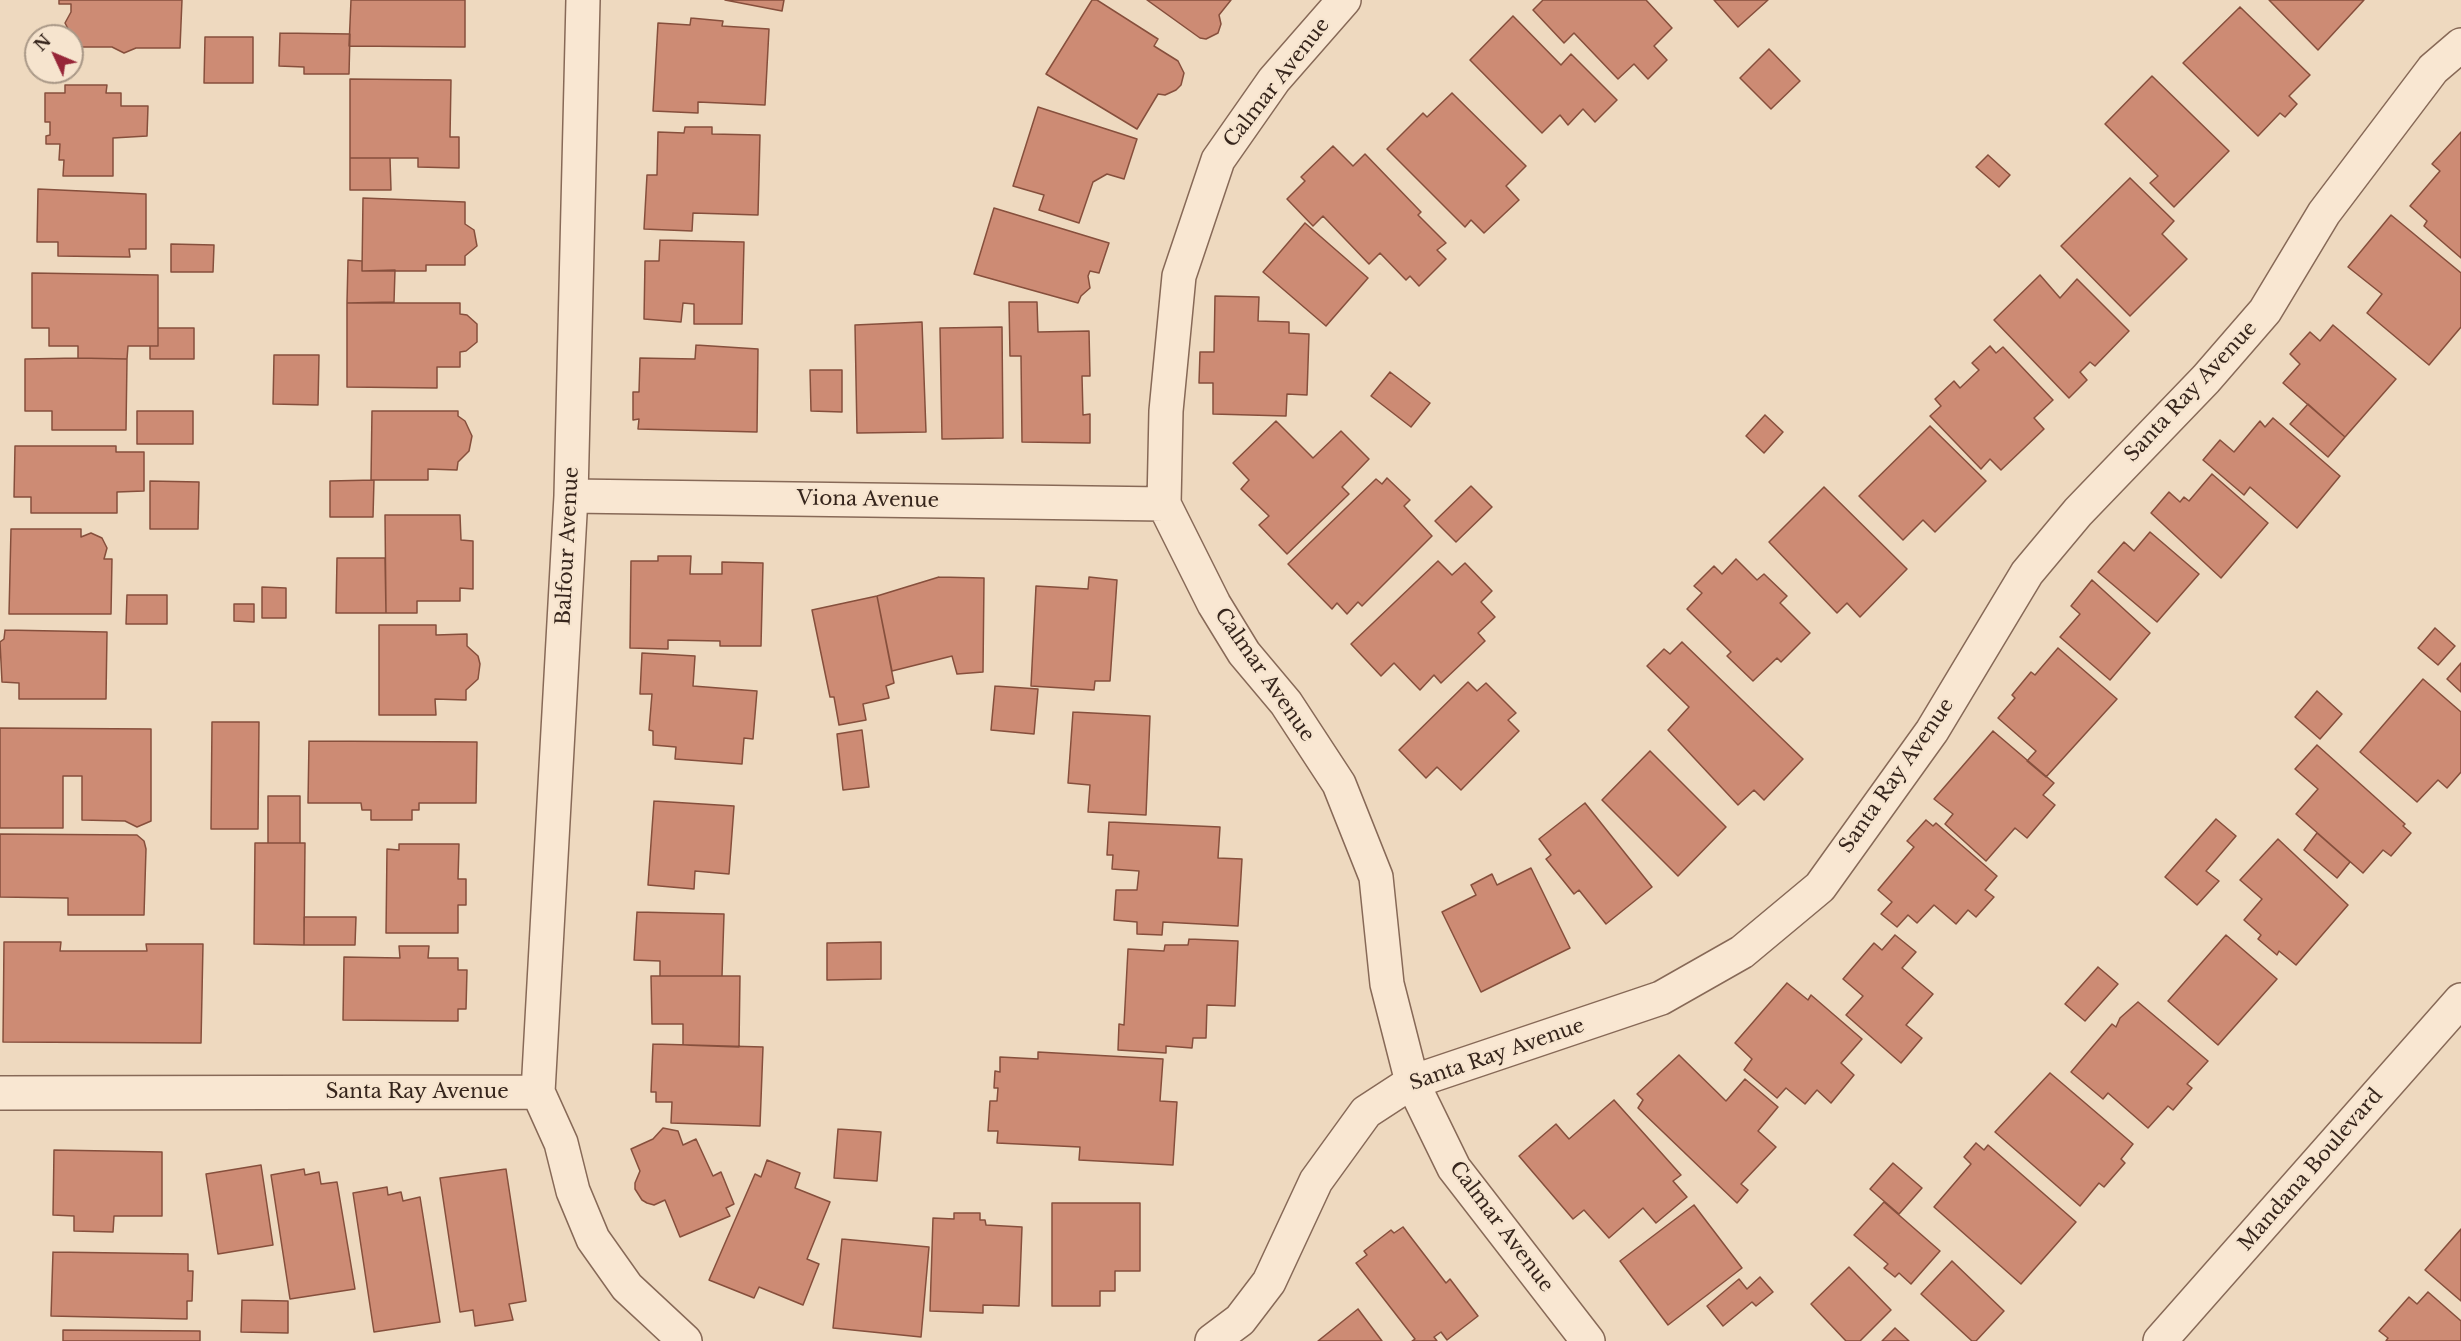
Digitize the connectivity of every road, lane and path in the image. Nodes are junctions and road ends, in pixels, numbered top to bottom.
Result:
1 (583, 0) edge
2 (1344, 0) edge
3 (2461, 45) edge
4 (572, 496) junction
5 (1164, 504) junction
6 (2461, 1000) edge
7 (1412, 1082) junction
8 (538, 1092) junction
9 (0, 1093) edge
10 (685, 1341) edge
11 (1212, 1341) edge
12 (1588, 1341) edge
13 (2160, 1341) edge

1 - 4 street, Balfour Avenue
2 - 5 street, Calmar Avenue
3 - 7 street, Santa Ray Avenue
4 - 5 street, Viona Avenue
4 - 8 street, Balfour Avenue
5 - 7 street, Calmar Avenue
6 - 13 street, Mandana Boulevard
7 - 11 street, Santa Ray Avenue
7 - 12 street, Calmar Avenue
8 - 9 street, Santa Ray Avenue
8 - 10 street

